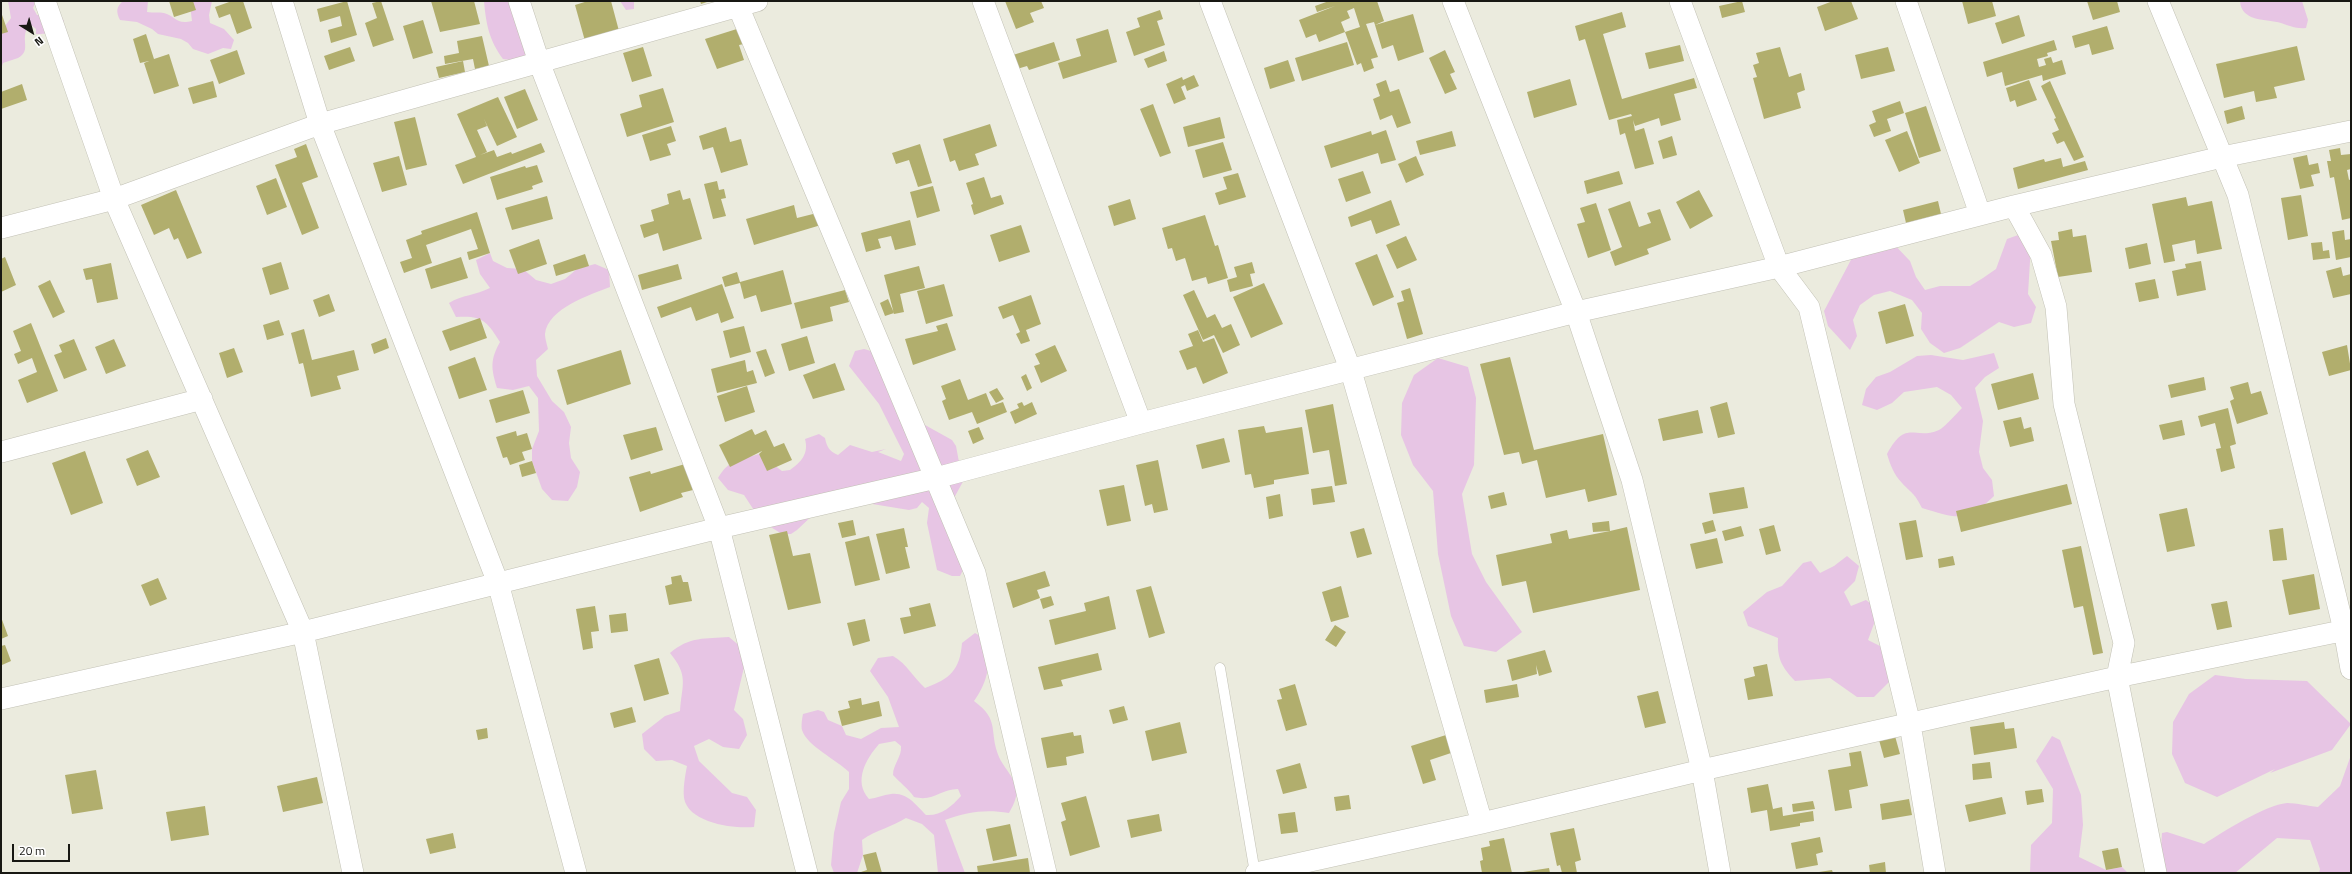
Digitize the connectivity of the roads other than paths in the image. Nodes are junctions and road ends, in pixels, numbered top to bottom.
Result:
1 (45, 1) edge
2 (282, 1) edge
3 (519, 1) edge
4 (982, 1) edge
5 (1210, 1) edge
6 (1453, 1) edge
7 (1680, 1) edge
8 (1906, 1) edge
9 (2158, 1) edge
10 (747, 3) edge
11 (539, 62) junction
12 (320, 124) junction
13 (2351, 131) edge
14 (2222, 157) junction
15 (114, 199) junction
16 (2014, 206) junction
17 (1980, 214) junction
18 (1, 228) edge
19 (1779, 267) junction
20 (1576, 312) junction
21 (1351, 371) junction
22 (202, 399) junction
23 (1141, 423) junction
24 (1, 452) edge
25 (936, 478) junction
26 (720, 528) junction
27 (498, 583) junction
28 (2347, 630) edge
29 (302, 632) junction
30 (1220, 668) dead end
31 (2351, 669) edge
32 (2117, 677) junction
33 (1, 699) edge
34 (1910, 724) junction
35 (1702, 770) junction
36 (1482, 823) junction
37 (353, 873) edge
38 (576, 873) edge
39 (808, 873) edge
40 (1046, 873) edge
41 (1255, 873) edge
42 (1720, 873) edge
43 (1935, 873) edge
44 (2156, 873) edge

1 - 15 street
2 - 12 street
3 - 11 street
4 - 23 street
5 - 21 street
6 - 20 street
7 - 19 street
8 - 17 street
9 - 14 street
10 - 11 street
10 - 25 street
11 - 12 street
11 - 26 street
12 - 15 street
12 - 27 street
13 - 14 street
14 - 16 street
14 - 28 street
15 - 18 street
15 - 22 street
16 - 17 street
16 - 32 street
17 - 19 street
19 - 20 street
19 - 34 street
20 - 21 street
20 - 35 street
21 - 23 street
21 - 36 street
22 - 24 street
22 - 29 street
23 - 25 street
25 - 26 street
25 - 40 street
26 - 27 street
26 - 39 street
27 - 29 street
27 - 38 street
28 - 31 street
28 - 32 street
29 - 33 street
29 - 37 street
30 - 41 lane
32 - 34 street
32 - 44 street
34 - 35 street
34 - 43 street
35 - 36 street
35 - 42 street
36 - 41 street

